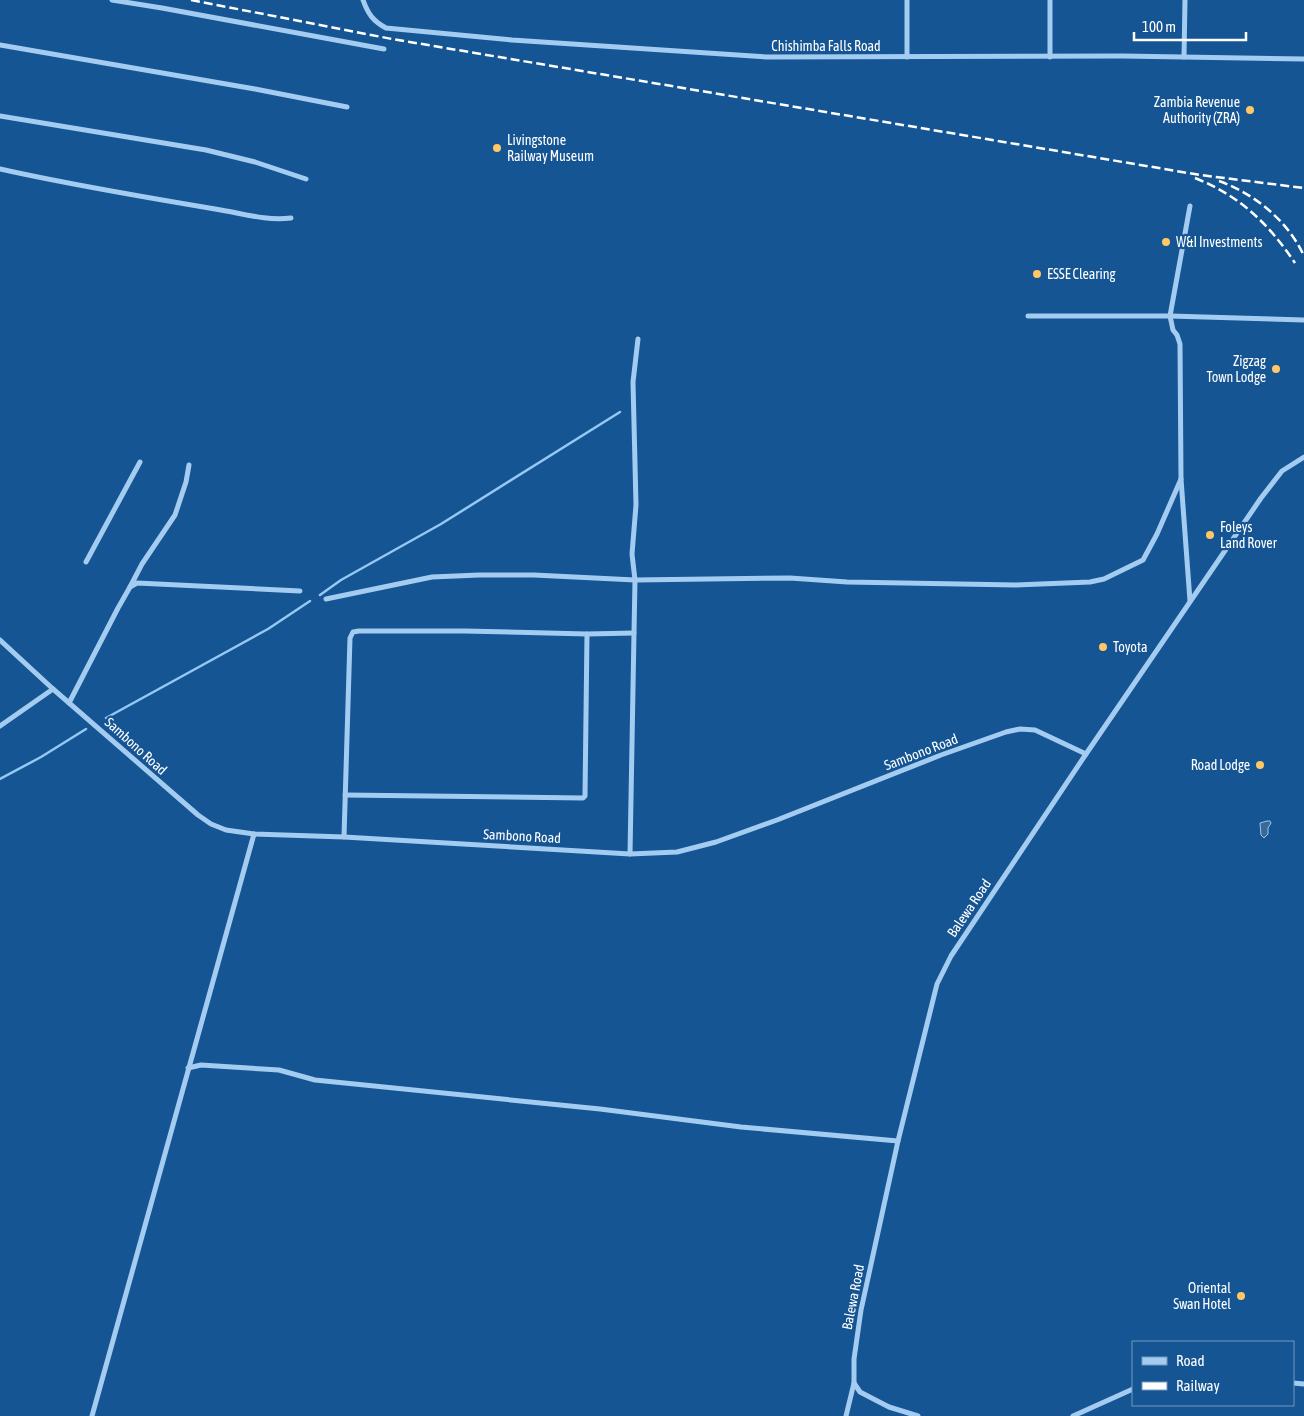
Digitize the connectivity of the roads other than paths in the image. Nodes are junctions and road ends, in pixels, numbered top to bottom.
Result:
1 (112, 0) edge
2 (363, 0) edge
3 (907, 0) edge
4 (1050, 0) edge
5 (1185, 0) edge
6 (0, 45) edge
7 (384, 49) dead end
8 (907, 57) junction
9 (1050, 57) junction
10 (1184, 57) junction
11 (1304, 59) edge
12 (347, 107) dead end
13 (0, 116) edge
14 (0, 169) edge
15 (306, 179) dead end
16 (1190, 206) dead end
17 (291, 218) dead end
18 (1028, 316) dead end
19 (1170, 316) junction
20 (1304, 320) edge
21 (638, 339) dead end
22 (1304, 457) edge
23 (140, 462) dead end
24 (189, 465) dead end
25 (1182, 479) junction
26 (86, 562) dead end
27 (635, 580) junction
28 (130, 587) junction
29 (300, 591) dead end
30 (326, 599) dead end
31 (1190, 602) junction
32 (634, 633) junction
33 (586, 634) junction
34 (0, 640) edge
35 (53, 689) junction
36 (69, 703) junction
37 (0, 726) edge
38 (1086, 754) junction
39 (346, 795) junction
40 (254, 834) junction
41 (344, 837) junction
42 (630, 854) junction
43 (188, 1068) junction
44 (898, 1141) junction
45 (854, 1383) junction
46 (1132, 1389) edge
47 (92, 1416) edge
48 (846, 1416) edge
49 (918, 1416) edge
50 (1073, 1416) edge

1 - 7 street
2 - 8 street, Chishimba Falls Road
3 - 8 street
4 - 9 street
5 - 10 street
6 - 12 street
8 - 9 street, Chishimba Falls Road
9 - 10 street, Chishimba Falls Road
10 - 11 street, Chishimba Falls Road
13 - 15 street
14 - 17 street
16 - 19 street
18 - 19 street
19 - 20 street
19 - 25 street
21 - 27 street
22 - 31 street, Balewa Road
23 - 26 street
24 - 28 street
25 - 27 street
25 - 31 street
27 - 30 street
27 - 32 street
28 - 29 street
28 - 36 street
31 - 38 street, Balewa Road
32 - 33 street
32 - 42 street
33 - 39 street
33 - 39 street
34 - 35 street, Sambono Road
35 - 36 street, Sambono Road
35 - 37 street
36 - 40 street, Sambono Road
38 - 42 street, Sambono Road
38 - 44 street, Balewa Road
39 - 41 street
40 - 41 street, Sambono Road
40 - 43 street
41 - 42 street, Sambono Road
43 - 44 street
43 - 47 street
44 - 45 street, Balewa Road
45 - 48 street, Balewa Road
45 - 49 street
46 - 50 street

